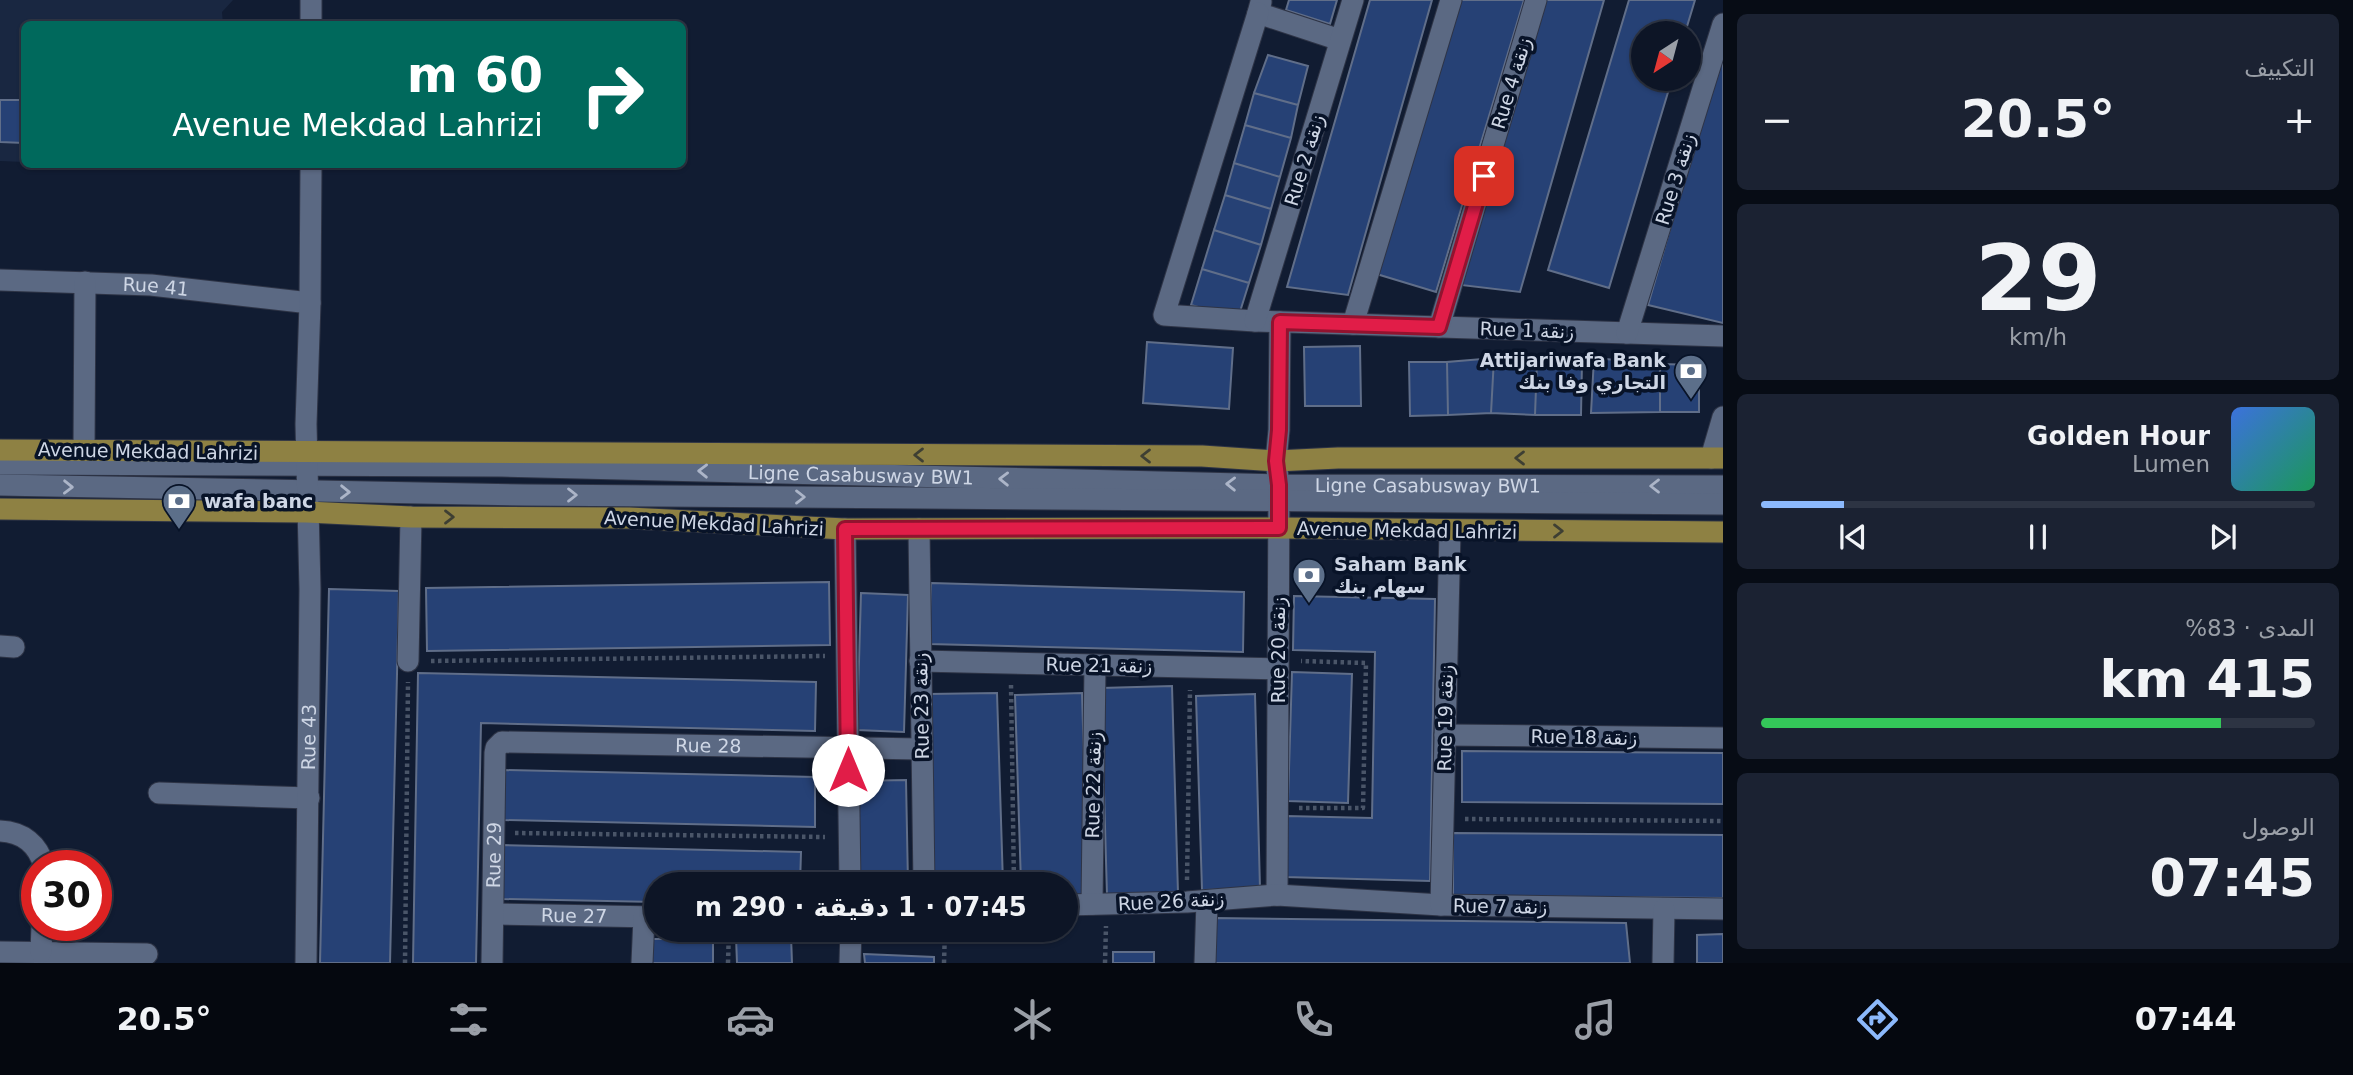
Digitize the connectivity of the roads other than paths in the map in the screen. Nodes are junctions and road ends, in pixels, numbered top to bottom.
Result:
1 (311, 0) edge
2 (1353, 0) edge
3 (1451, 0) edge
4 (1536, 0) edge
5 (1260, 7) edge
6 (311, 21) edge
7 (1723, 24) edge
8 (1340, 40) junction
9 (311, 168) edge
10 (0, 280) edge
11 (85, 282) junction
12 (310, 303) junction
13 (1255, 321) junction
14 (1280, 322) junction
15 (1353, 324) junction
16 (1439, 327) junction
17 (1627, 333) junction
18 (1723, 336) edge
19 (1722, 423) edge
20 (0, 450) edge
21 (84, 450) junction
22 (307, 458) junction
23 (1717, 458) edge
24 (1276, 461) junction
25 (0, 464) edge
26 (0, 485) edge
27 (1723, 486) edge
28 (1279, 493) junction
29 (307, 502) junction
30 (1723, 504) edge
31 (0, 509) edge
32 (411, 517) junction
33 (1279, 528) junction
34 (845, 529) junction
35 (919, 529) junction
36 (1450, 531) junction
37 (1723, 532) edge
38 (408, 661) road end
39 (920, 661) junction
40 (1095, 665) junction
41 (1278, 665) junction
42 (1445, 735) junction
43 (1723, 738) edge
44 (497, 745) joint
45 (848, 748) junction
46 (921, 750) junction
47 (159, 793) dead end
48 (309, 798) junction
49 (0, 831) edge
50 (37, 850) edge
51 (849, 872) edge
52 (925, 872) edge
53 (1277, 895) junction
54 (1197, 902) junction
55 (1099, 904) junction
56 (1078, 905) edge
57 (1441, 905) junction
58 (1664, 909) junction
59 (1723, 909) edge
60 (494, 914) junction
61 (644, 917) edge
62 (41, 941) edge
63 (646, 942) edge
64 (851, 942) edge
65 (0, 952) edge
66 (41, 952) junction
67 (147, 954) dead end
68 (306, 963) edge
69 (492, 963) edge
70 (642, 963) edge
71 (850, 963) edge
72 (1205, 963) edge
73 (1663, 963) edge

1 - 6 street
2 - 8 street, Rue 2 زنقة
3 - 15 street
4 - 16 street, Rue 4 زنقة
5 - 8 street
5 - 13 street, Rue 1 زنقة
7 - 17 street, Rue 3 زنقة
8 - 13 street, Rue 2 زنقة
9 - 12 street, Rue 43
10 - 11 street, Rue 41
11 - 12 street, Rue 41
11 - 21 street
12 - 22 street, Rue 43
13 - 14 street, Rue 1 زنقة
14 - 15 street, Rue 1 زنقة
14 - 24 street, Rue 20 زنقة
15 - 16 street, Rue 1 زنقة
16 - 17 street, Rue 1 زنقة
17 - 18 street, Rue 1 زنقة
19 - 23 street
20 - 21 main road, Avenue Mekdad Lahrizi
21 - 22 main road, Avenue Mekdad Lahrizi
24 -> 22 main road, Avenue Mekdad Lahrizi
22 - 25 street, Ligne Casabusway BW1
28 -> 22 street, Ligne Casabusway BW1
22 - 29 street, Rue 43
23 -> 24 main road, Avenue Mekdad Lahrizi
24 - 28 street, Rue 20 زنقة
26 -> 29 street, Ligne Casabusway BW1
27 -> 28 street, Ligne Casabusway BW1
29 -> 28 street, Ligne Casabusway BW1
28 - 30 street, Ligne Casabusway BW1
28 - 33 street, Rue 20 زنقة
29 - 31 main road, Avenue Mekdad Lahrizi
29 - 32 main road, Avenue Mekdad Lahrizi
29 - 48 street, Rue 43
32 -> 34 main road, Avenue Mekdad Lahrizi
32 - 38 street
33 - 35 main road, Avenue Mekdad Lahrizi
33 - 36 main road, Avenue Mekdad Lahrizi
33 - 41 street, Rue 20 زنقة
34 - 35 main road, Avenue Mekdad Lahrizi
34 - 45 street
35 - 39 street, Rue 23 زنقة
36 -> 37 main road, Avenue Mekdad Lahrizi
36 - 42 street, Rue 19 زنقة
39 - 40 street, Rue 21 زنقة
39 - 46 street, Rue 23 زنقة
40 - 41 street, Rue 21 زنقة
40 - 55 street, Rue 22 زنقة
41 - 53 street, Rue 20 زنقة
42 - 43 street, Rue 18 زنقة
42 - 57 street, Rue 19 زنقة
44 - 45 street, Rue 28
44 - 60 street, Rue 29
45 - 46 street, Rue 28
45 - 51 street
46 - 52 street, Rue 23 زنقة
47 - 48 street
48 - 68 street, Rue 43
49 - 50 street
53 - 54 street, Rue 26 زنقة
53 - 57 street, Rue 7 زنقة
54 - 55 street, Rue 26 زنقة
54 - 72 street
55 - 56 street, Rue 26 زنقة
57 - 58 street, Rue 7 زنقة
58 - 59 street, Rue 7 زنقة
58 - 73 street
60 - 61 street, Rue 27
60 - 69 street, Rue 29
62 - 66 street
63 - 70 street
64 - 71 street
65 - 66 street
66 - 67 street

